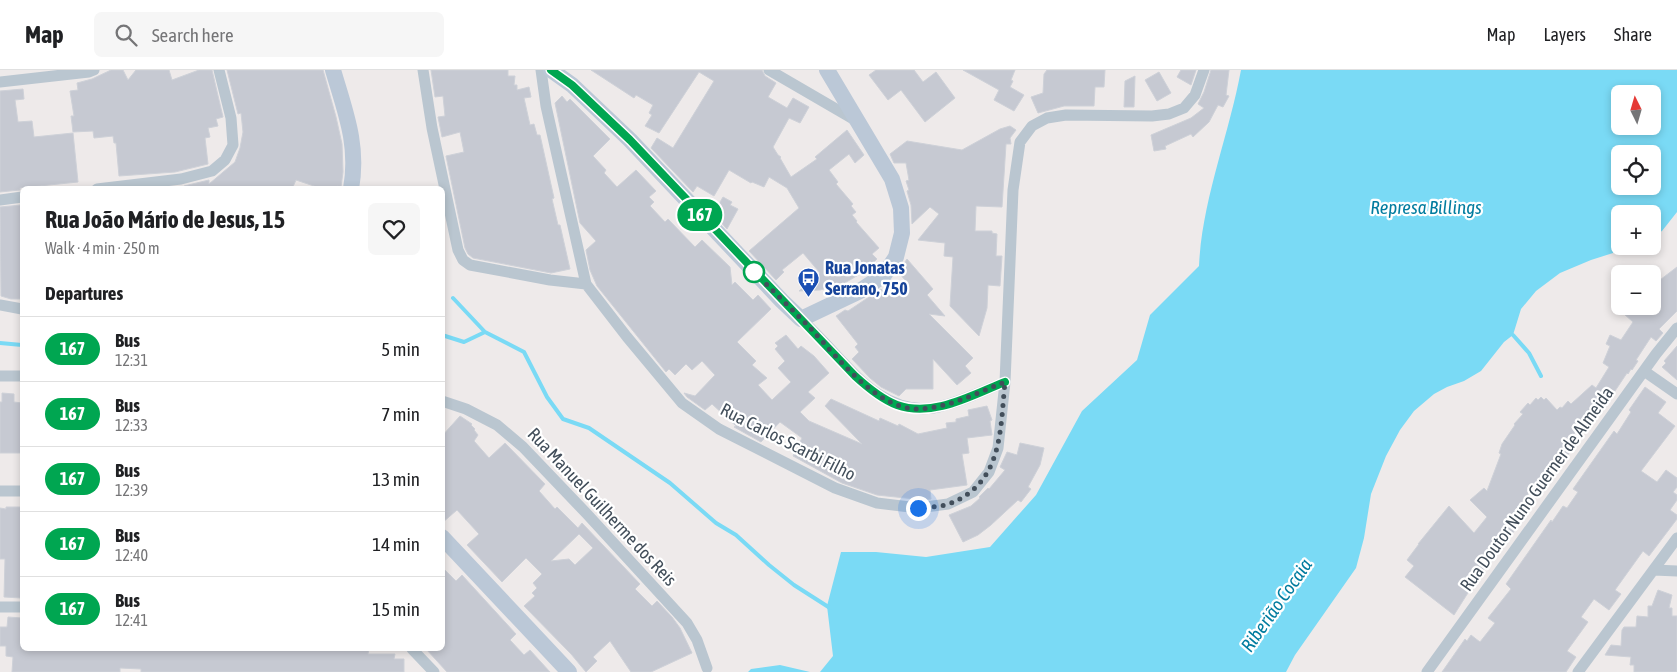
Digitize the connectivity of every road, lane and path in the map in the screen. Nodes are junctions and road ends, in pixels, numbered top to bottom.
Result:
1 (94, 70) edge
2 (219, 70) edge
3 (333, 70) edge
4 (423, 70) edge
5 (541, 70) edge
6 (551, 70) edge
7 (769, 70) edge
8 (827, 70) edge
9 (1204, 70) edge
10 (0, 82) edge
11 (859, 122) junction
12 (122, 186) edge
13 (351, 186) edge
14 (444, 186) edge
15 (445, 189) edge
16 (20, 197) edge
17 (0, 200) edge
18 (586, 284) junction
19 (0, 305) edge
20 (20, 309) edge
21 (801, 319) junction
22 (1677, 328) edge
23 (1644, 371) junction
24 (0, 376) edge
25 (20, 376) edge
26 (1005, 382) junction
27 (1677, 394) edge
28 (445, 402) edge
29 (0, 491) edge
30 (20, 491) edge
31 (1677, 538) edge
32 (445, 540) edge
33 (1654, 570) junction
34 (1677, 571) edge
35 (0, 607) edge
36 (20, 607) edge
37 (414, 651) edge
38 (707, 668) dead end
39 (434, 672) edge
40 (569, 672) edge
41 (1427, 672) edge
42 (1578, 672) edge

1 - 10 street
2 - 12 street
3 - 13 street
4 - 14 street
5 - 18 street, Rua Carlos Scarbi Filho
6 - 21 street
7 - 11 street
8 - 11 street
9 - 26 street, Rua Carlos Scarbi Filho
11 - 21 street
15 - 18 street
16 - 17 street
18 - 26 street, Rua Carlos Scarbi Filho
19 - 20 street
21 - 26 street
22 - 23 street, Rua Doutor Nuno Guerner de Almeida
23 - 27 street
23 - 41 street, Rua Doutor Nuno Guerner de Almeida
24 - 25 street
28 - 38 street, Rua Manuel Guilherme dos Reis
29 - 30 street
31 - 33 street
32 - 40 street
33 - 34 street
33 - 42 street
35 - 36 street
37 - 39 street

